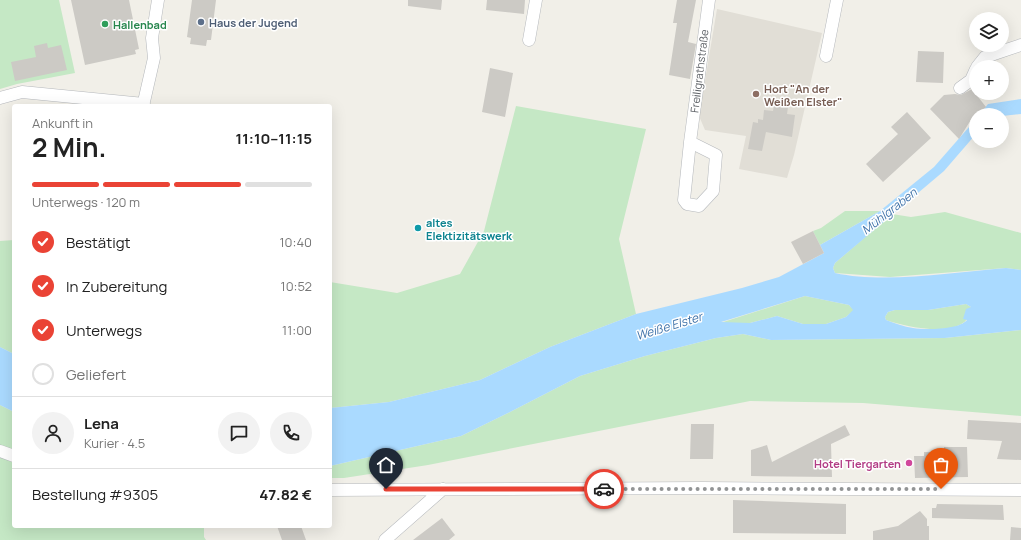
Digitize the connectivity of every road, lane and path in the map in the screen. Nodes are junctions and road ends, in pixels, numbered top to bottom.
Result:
1 (158, 0) edge
2 (536, 0) edge
3 (709, 0) edge
4 (837, 0) edge
5 (529, 40) dead end
6 (1021, 45) edge
7 (826, 56) dead end
8 (983, 60) edge
9 (969, 81) edge
10 (960, 88) dead end
11 (0, 98) edge
12 (135, 104) edge
13 (144, 104) edge
14 (690, 142) junction
15 (0, 451) edge
16 (12, 455) edge
17 (443, 489) junction
18 (332, 490) edge
19 (1021, 490) edge
20 (385, 540) edge

1 - 13 street
2 - 5 street
3 - 14 street, Freiligrathstraße
4 - 7 street
6 - 8 street
9 - 10 street
11 - 12 street
14 - 14 street, Freiligrathstraße
15 - 16 street
17 - 18 street
17 - 19 street
17 - 20 street

